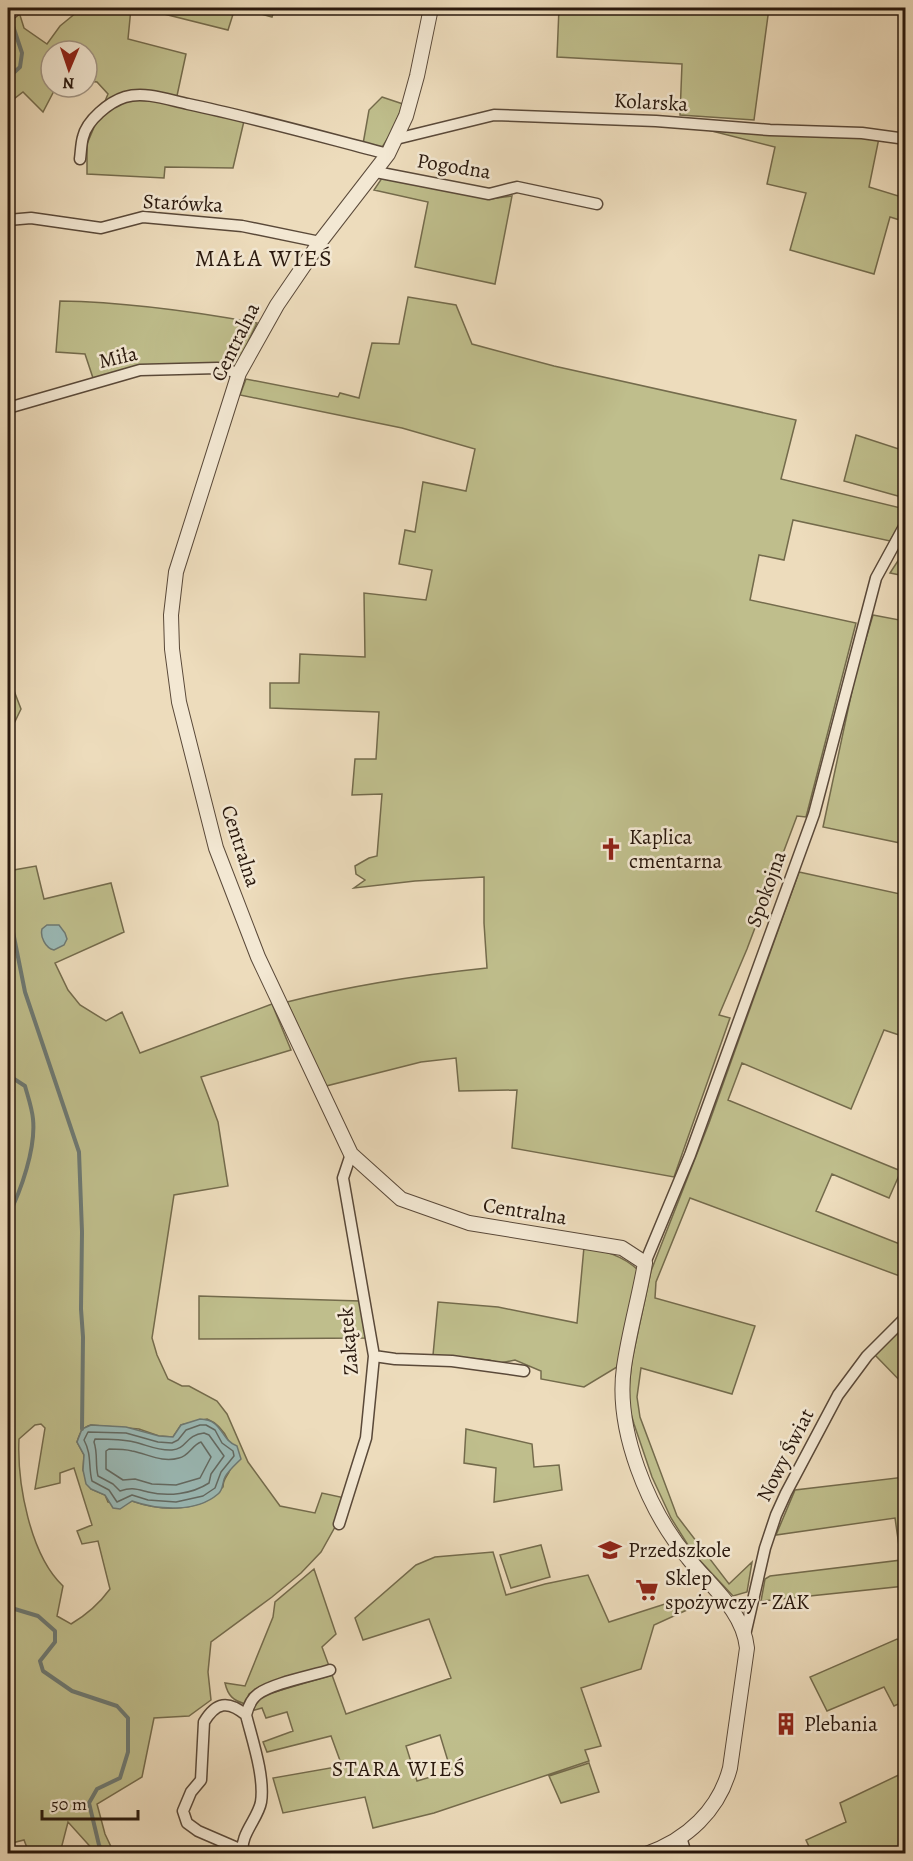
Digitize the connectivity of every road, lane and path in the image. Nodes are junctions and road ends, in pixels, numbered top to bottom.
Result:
1 (17, 8) edge
2 (431, 8) edge
3 (8, 16) edge
4 (396, 139) junction
5 (906, 139) edge
6 (388, 154) junction
7 (80, 159) dead end
8 (376, 172) junction
9 (597, 204) dead end
10 (8, 220) edge
11 (320, 242) junction
12 (240, 373) junction
13 (8, 408) edge
14 (906, 523) edge
15 (351, 1154) junction
16 (645, 1263) junction
17 (906, 1317) edge
18 (374, 1356) junction
19 (524, 1371) dead end
20 (339, 1524) dead end
21 (745, 1635) junction
22 (330, 1670) dead end
23 (246, 1714) junction
24 (681, 1837) junction
25 (242, 1852) edge
26 (646, 1854) edge
27 (686, 1854) edge

1 - 3 street
2 - 4 street, Centralna
4 - 5 street, Kolarska
4 - 6 street, Centralna
6 - 7 street
6 - 8 street, Centralna
8 - 9 street, Pogodna
8 - 11 street, Centralna
10 - 11 street, Starówka
11 - 12 street, Centralna
12 - 13 street, Miła
12 - 15 street, Centralna
14 - 16 street, Spokojna
15 - 16 street, Centralna
15 - 18 street, Zakątek
16 - 21 street
17 - 21 street, Nowy Świat
18 - 19 street
18 - 20 street, Zakątek
21 - 24 street
22 - 23 street
23 - 25 street
23 - 25 street
24 - 26 street
24 - 27 street

